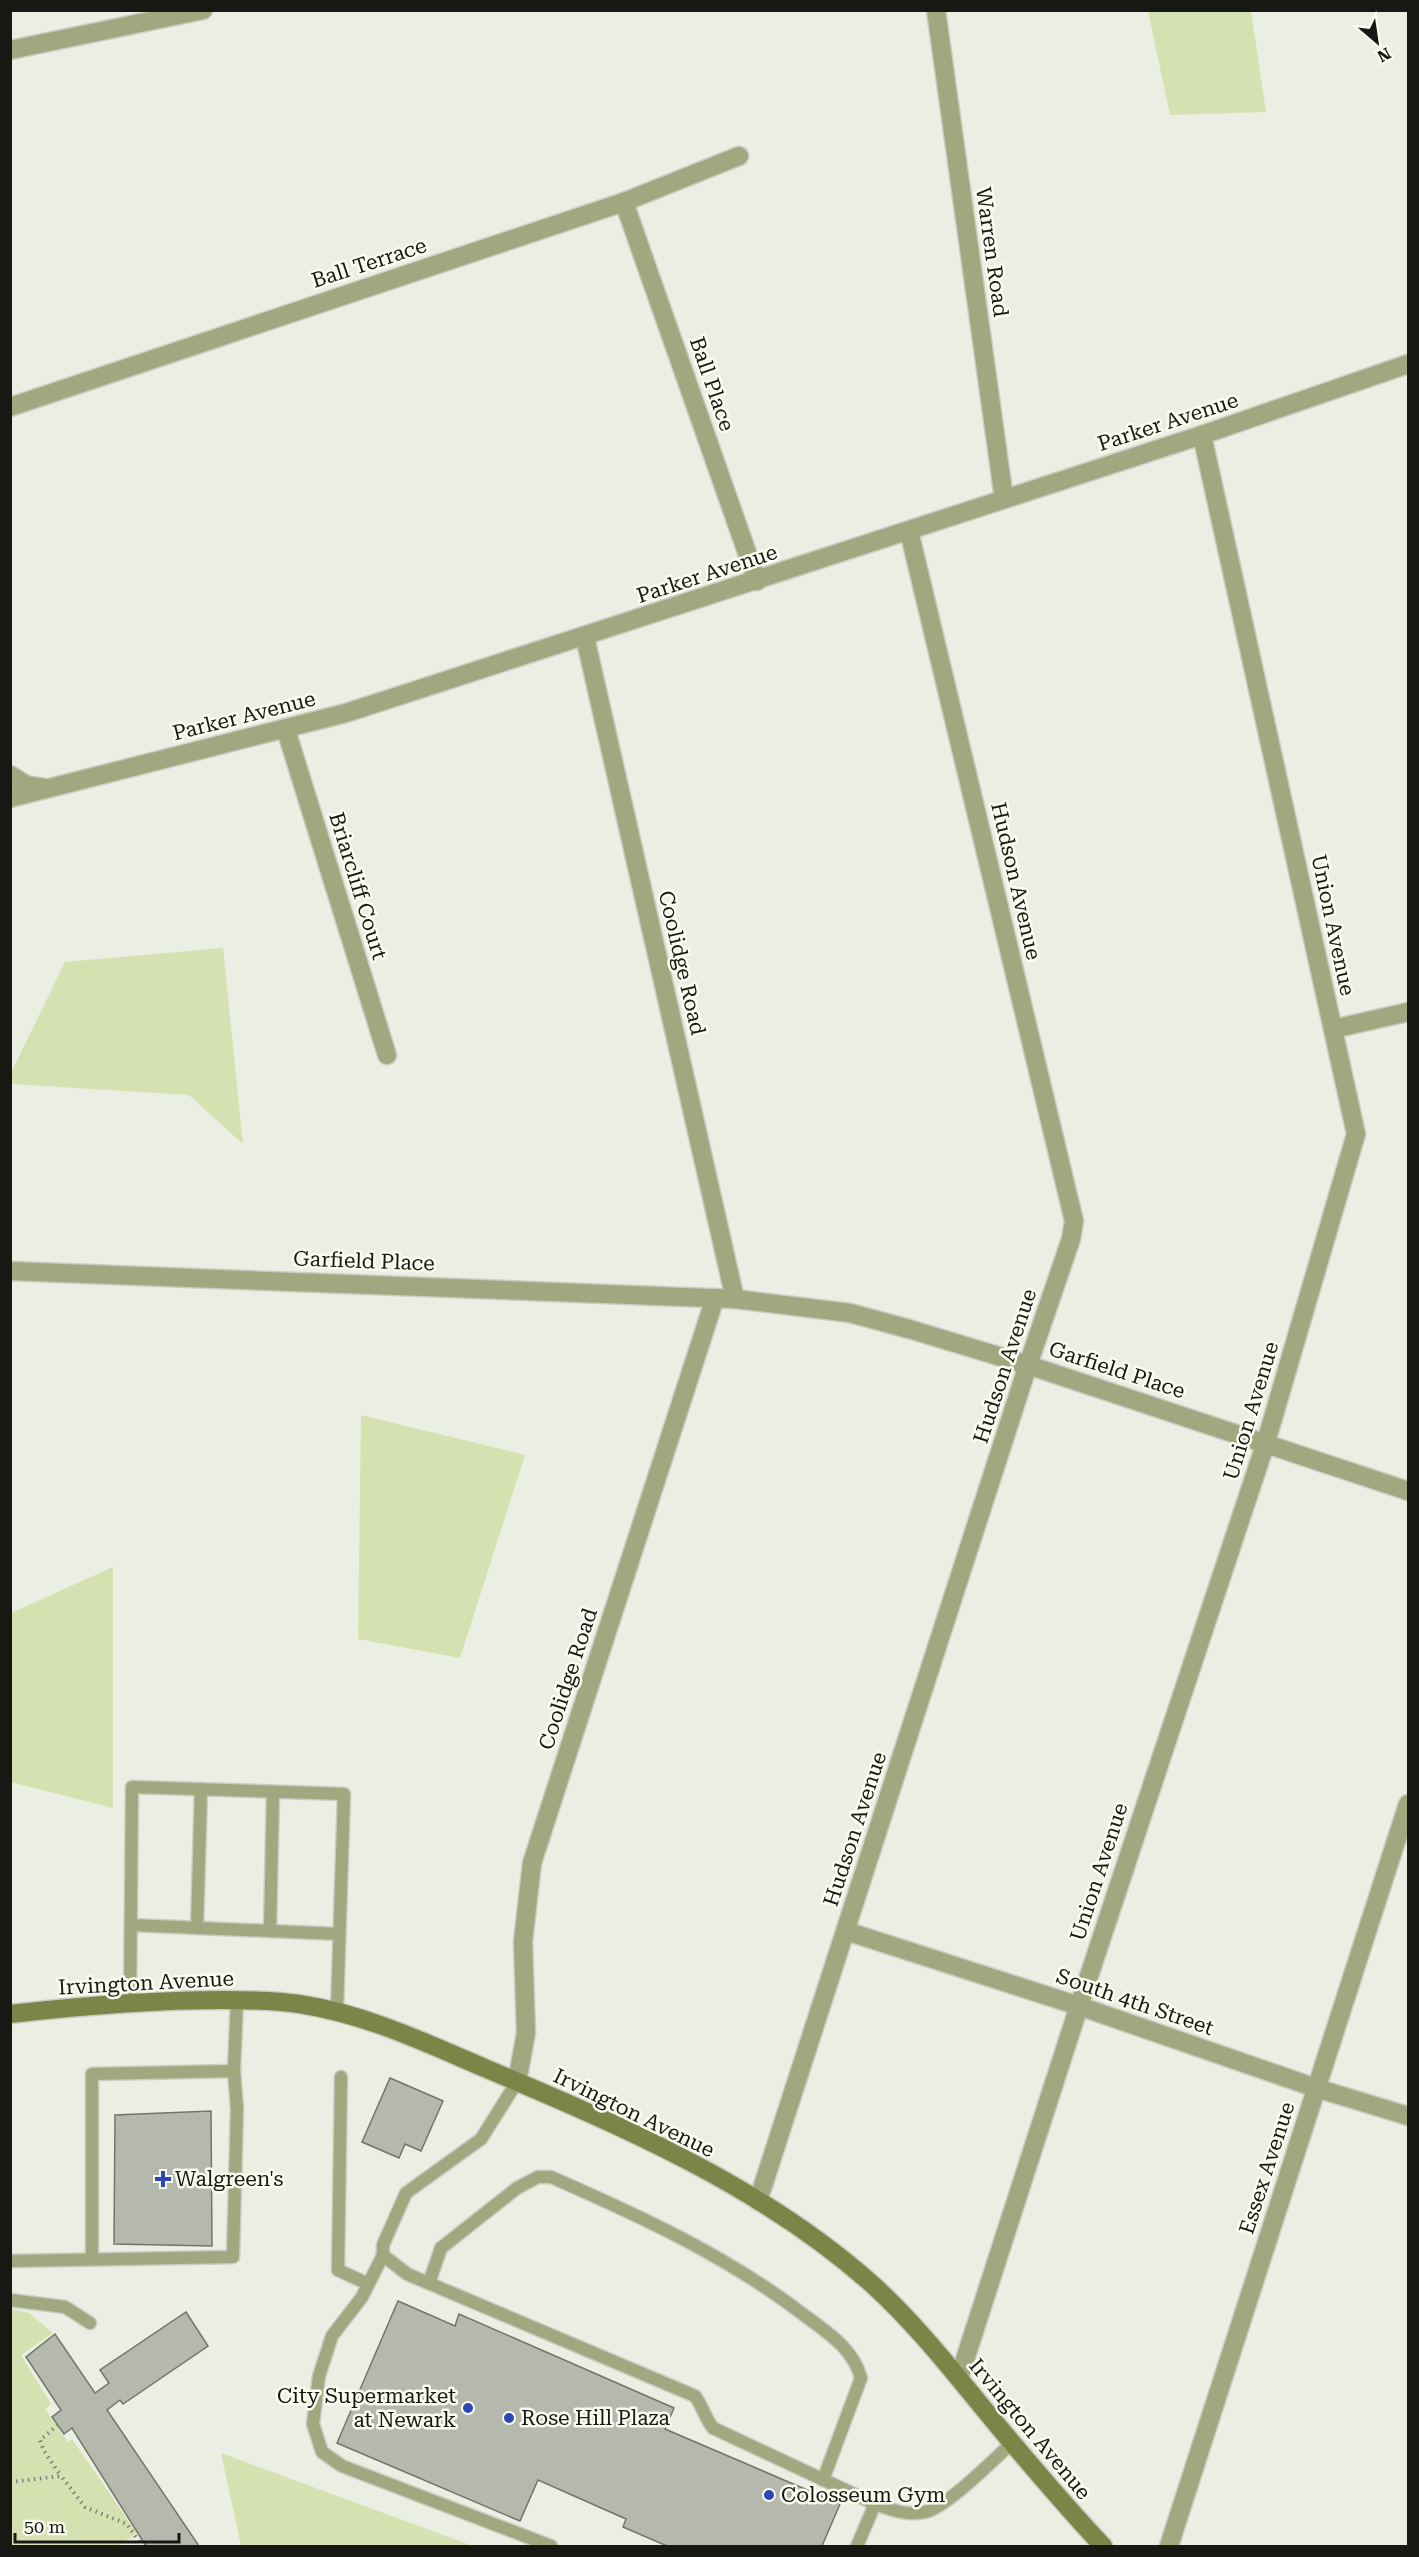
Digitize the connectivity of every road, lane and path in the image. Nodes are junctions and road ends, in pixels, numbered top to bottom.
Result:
1 (203, 10) edge
2 (936, 10) edge
3 (10, 50) edge
4 (739, 156) dead end
5 (624, 202) junction
6 (1408, 364) edge
7 (10, 407) edge
8 (1202, 435) junction
9 (1005, 499) junction
10 (909, 531) junction
11 (757, 581) junction
12 (585, 637) junction
13 (286, 730) junction
14 (10, 775) edge
15 (45, 788) junction
16 (10, 798) edge
17 (1408, 1012) edge
18 (1333, 1029) junction
19 (387, 1055) dead end
20 (10, 1271) edge
21 (715, 1298) junction
22 (735, 1299) junction
23 (1028, 1365) junction
24 (1266, 1442) junction
25 (1408, 1491) edge
26 (201, 1789) junction
27 (273, 1792) junction
28 (1408, 1804) edge
29 (131, 1925) junction
30 (197, 1928) junction
31 (270, 1931) junction
32 (846, 1931) junction
33 (339, 1934) junction
34 (237, 2000) junction
35 (130, 2002) junction
36 (1078, 2006) junction
37 (337, 2011) junction
38 (10, 2014) edge
39 (234, 2071) junction
40 (341, 2077) dead end
41 (517, 2082) junction
42 (1316, 2088) junction
43 (1408, 2116) edge
44 (758, 2201) junction
45 (383, 2255) junction
46 (92, 2259) junction
47 (10, 2261) edge
48 (429, 2283) junction
49 (368, 2284) junction
50 (10, 2300) edge
51 (90, 2323) dead end
52 (959, 2378) junction
53 (58, 2425) dead end
54 (1012, 2443) junction
55 (61, 2476) junction
56 (823, 2480) junction
57 (10, 2482) edge
58 (875, 2505) junction
59 (142, 2547) edge
60 (551, 2547) edge
61 (857, 2547) edge
62 (1102, 2547) edge
63 (1169, 2547) edge

1 - 3 street
2 - 9 street, Warren Road
4 - 5 street, Ball Terrace
5 - 7 street, Ball Terrace
5 - 11 street, Ball Place
6 - 8 street, Parker Avenue
8 - 9 street, Parker Avenue
8 - 18 street, Union Avenue
9 - 10 street, Parker Avenue
10 - 11 street, Parker Avenue
10 - 23 street, Hudson Avenue
11 - 12 street, Parker Avenue
12 - 13 street, Parker Avenue
12 - 22 street, Coolidge Road
13 - 15 street, Parker Avenue
13 - 19 street, Briarcliff Court
14 - 15 street
15 - 16 street, Parker Avenue
17 - 18 street
18 - 24 street, Union Avenue
20 - 21 street, Garfield Place
21 - 22 street, Garfield Place
21 - 41 street, Coolidge Road
22 - 23 street, Garfield Place
23 - 24 street, Garfield Place
23 - 32 street, Hudson Avenue
24 - 25 street, Garfield Place
24 - 36 street, Union Avenue
26 - 27 lane
26 - 29 lane
26 - 30 lane
27 - 31 lane
27 - 33 lane
28 - 42 street, Essex Avenue
29 - 30 lane
29 - 35 lane
30 - 31 lane
31 - 33 lane
32 - 36 street, South 4th Street
32 - 44 street, Hudson Avenue
33 - 37 lane
34 - 35 main road, Irvington Avenue
34 - 37 main road, Irvington Avenue
34 - 39 lane
35 - 38 main road, Irvington Avenue
36 - 42 street, South 4th Street
36 - 52 street, Union Avenue
37 - 41 main road, Irvington Avenue
39 - 46 lane
39 - 46 lane
40 - 49 lane
41 - 44 main road, Irvington Avenue
41 - 45 lane
42 - 43 street, South 4th Street
42 - 63 street, Essex Avenue
44 - 52 main road, Irvington Avenue
45 - 48 lane
45 - 49 lane
46 - 47 lane
48 - 56 lane
48 - 56 lane
49 - 60 lane
50 - 51 lane
52 - 54 main road, Irvington Avenue
53 - 55 path
54 - 58 lane
54 - 62 main road, Irvington Avenue
55 - 57 path
55 - 59 path
56 - 58 lane
58 - 61 lane

